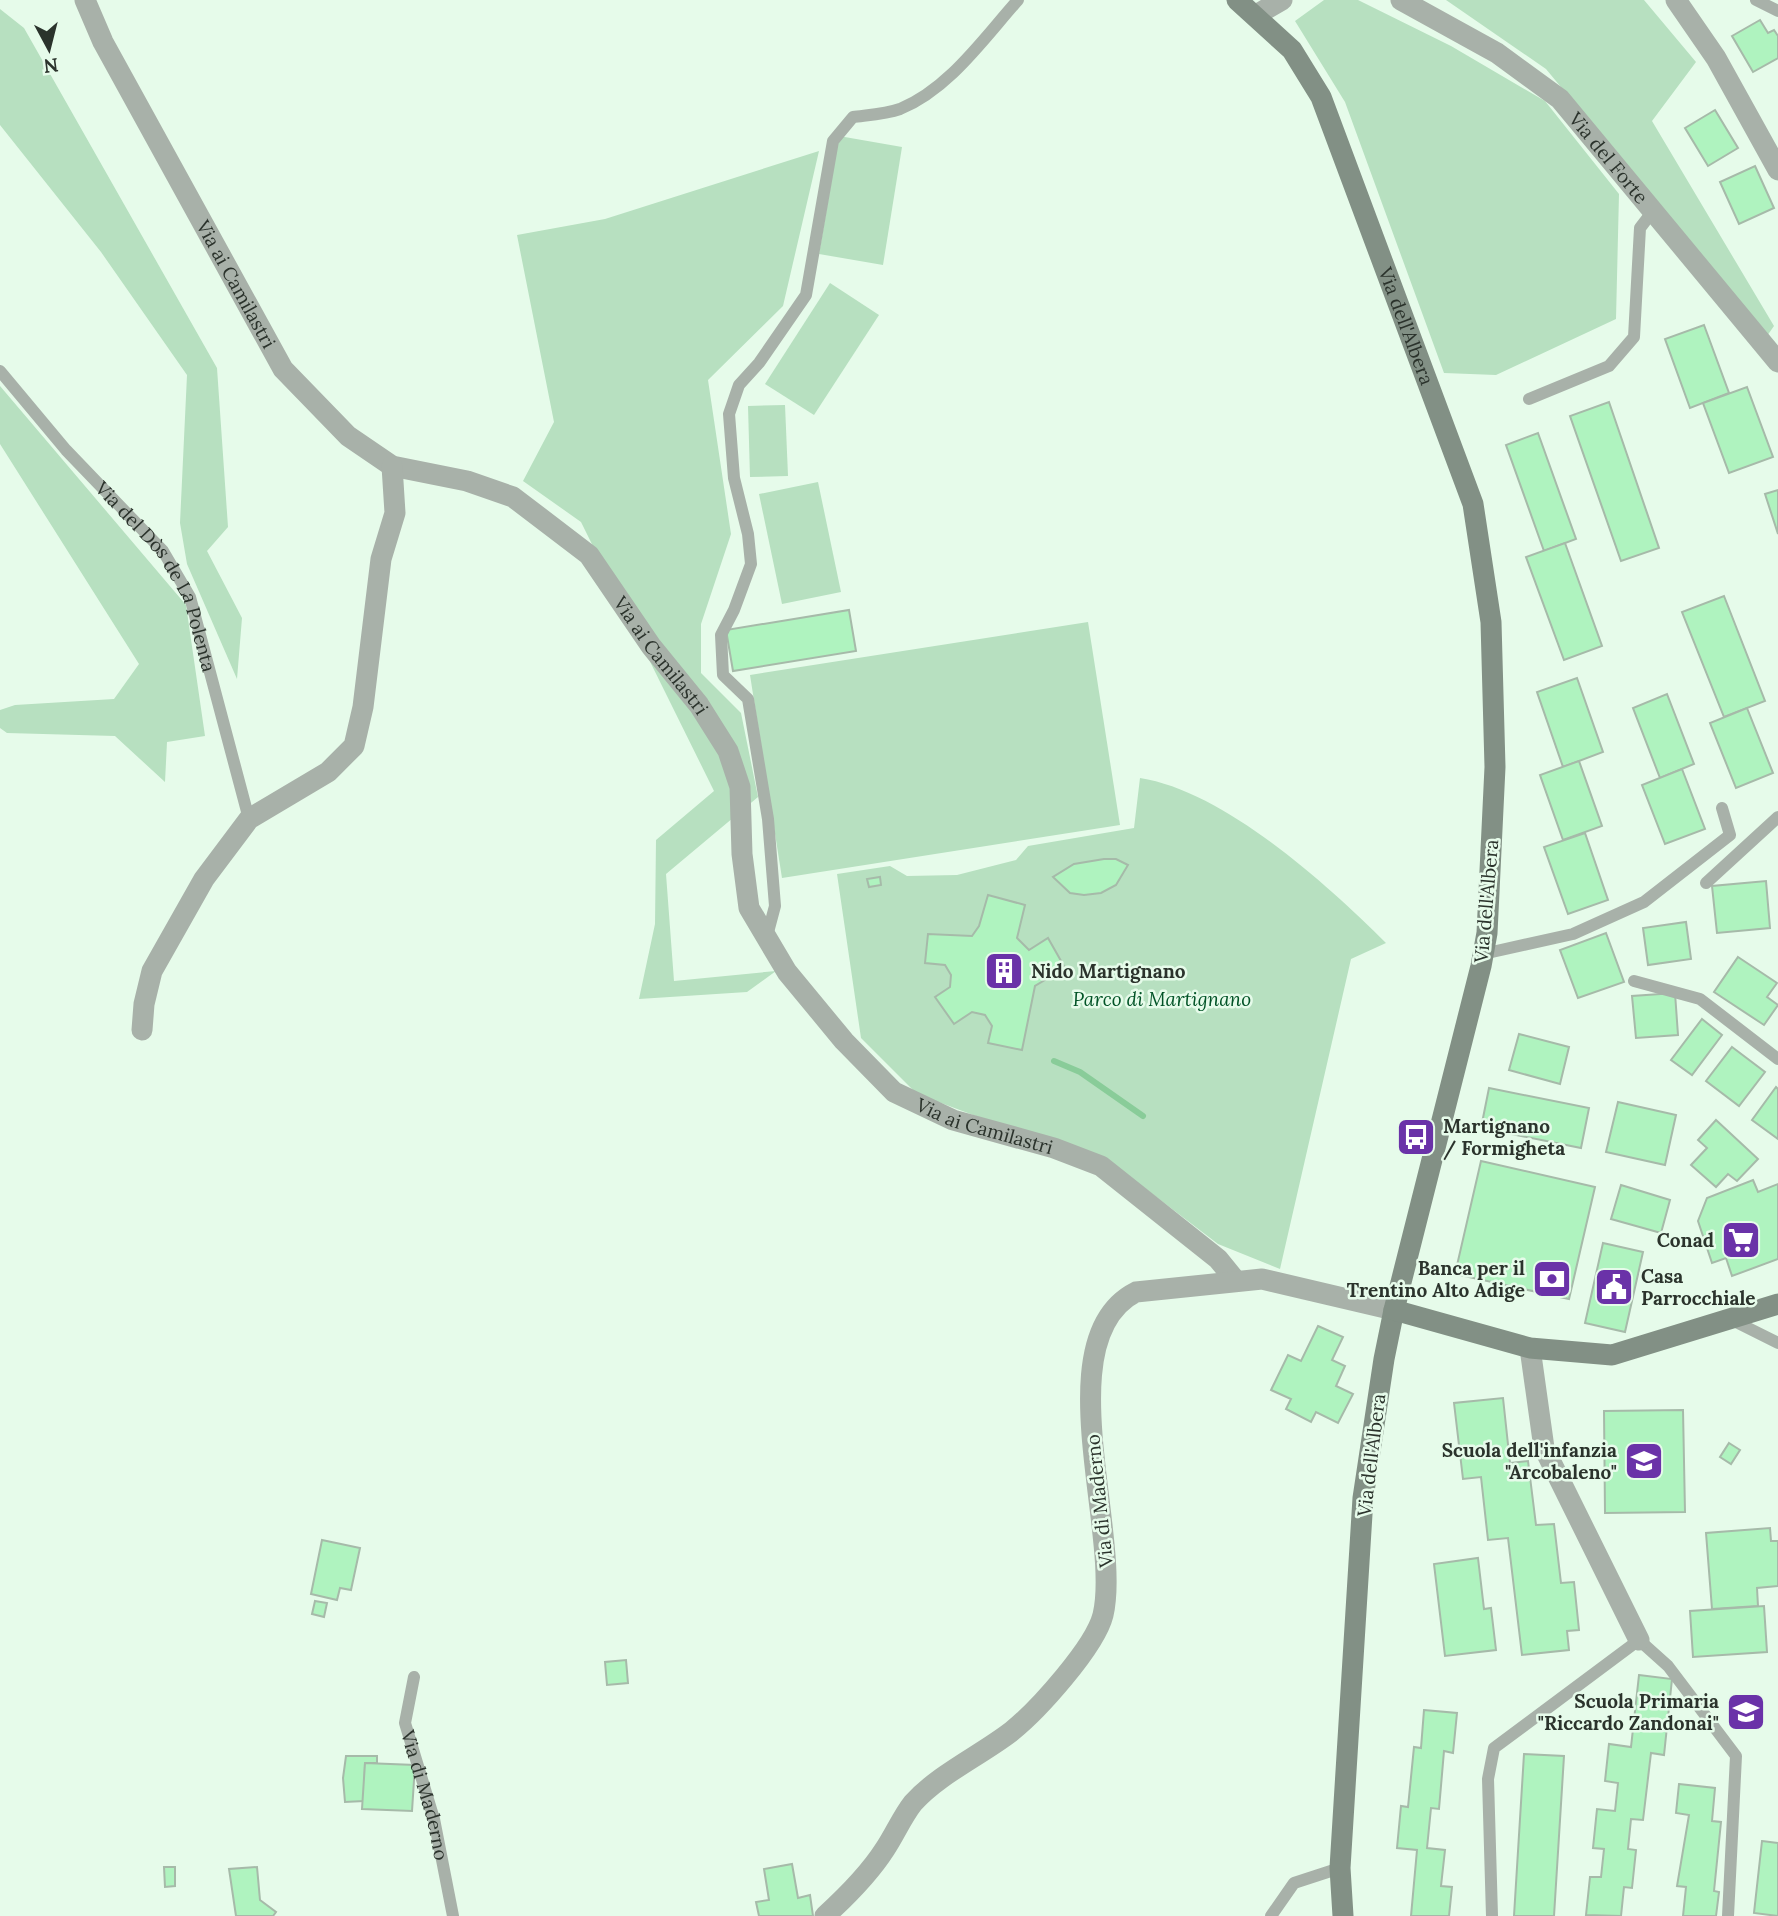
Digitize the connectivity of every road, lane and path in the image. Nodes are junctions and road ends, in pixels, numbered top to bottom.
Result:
1 (85, 0) edge
2 (1018, 0) edge
3 (1237, 0) edge
4 (1282, 0) edge
5 (1401, 0) edge
6 (1676, 0) edge
7 (1756, 0) edge
8 (1778, 11) edge
9 (1256, 15) junction
10 (1778, 170) edge
11 (1653, 211) junction
12 (1778, 362) edge
13 (0, 371) edge
14 (1529, 399) dead end
15 (392, 466) junction
16 (1722, 808) dead end
17 (1778, 817) edge
18 (249, 819) junction
19 (1706, 883) dead end
20 (767, 936) junction
21 (1483, 954) junction
22 (1634, 981) dead end
23 (142, 1030) dead end
24 (1778, 1059) edge
25 (1236, 1281) junction
26 (1778, 1304) edge
27 (1394, 1310) junction
28 (1728, 1318) junction
29 (1778, 1343) edge
30 (1530, 1348) junction
31 (1639, 1640) junction
32 (414, 1677) dead end
33 (1340, 1868) junction
34 (453, 1916) edge
35 (825, 1916) edge
36 (1270, 1916) edge
37 (1343, 1916) edge
38 (1492, 1916) edge
39 (1728, 1916) edge

1 - 15 street, Via ai Camilastri
2 - 20 lane
3 - 9 street, Via dell'Albera
4 - 9 street
5 - 11 street, Via del Forte
6 - 10 street
7 - 8 lane
9 - 21 street, Via dell'Albera
11 - 12 street, Via del Forte
11 - 14 lane
13 - 18 lane, Via del Dòs de La Polenta
15 - 18 street
15 - 20 street, Via ai Camilastri
16 - 21 lane
17 - 19 lane
18 - 23 street
20 - 25 street, Via ai Camilastri
21 - 27 street, Via dell'Albera
22 - 24 lane
25 - 27 street, Via di Maderno
25 - 35 street, Via di Maderno
26 - 28 street
27 - 30 street
27 - 33 street, Via dell'Albera
28 - 29 lane
28 - 30 street
30 - 31 street
31 - 38 lane
31 - 39 lane
32 - 34 lane, Via di Maderno
33 - 36 lane
33 - 37 street, Via dell'Albera

